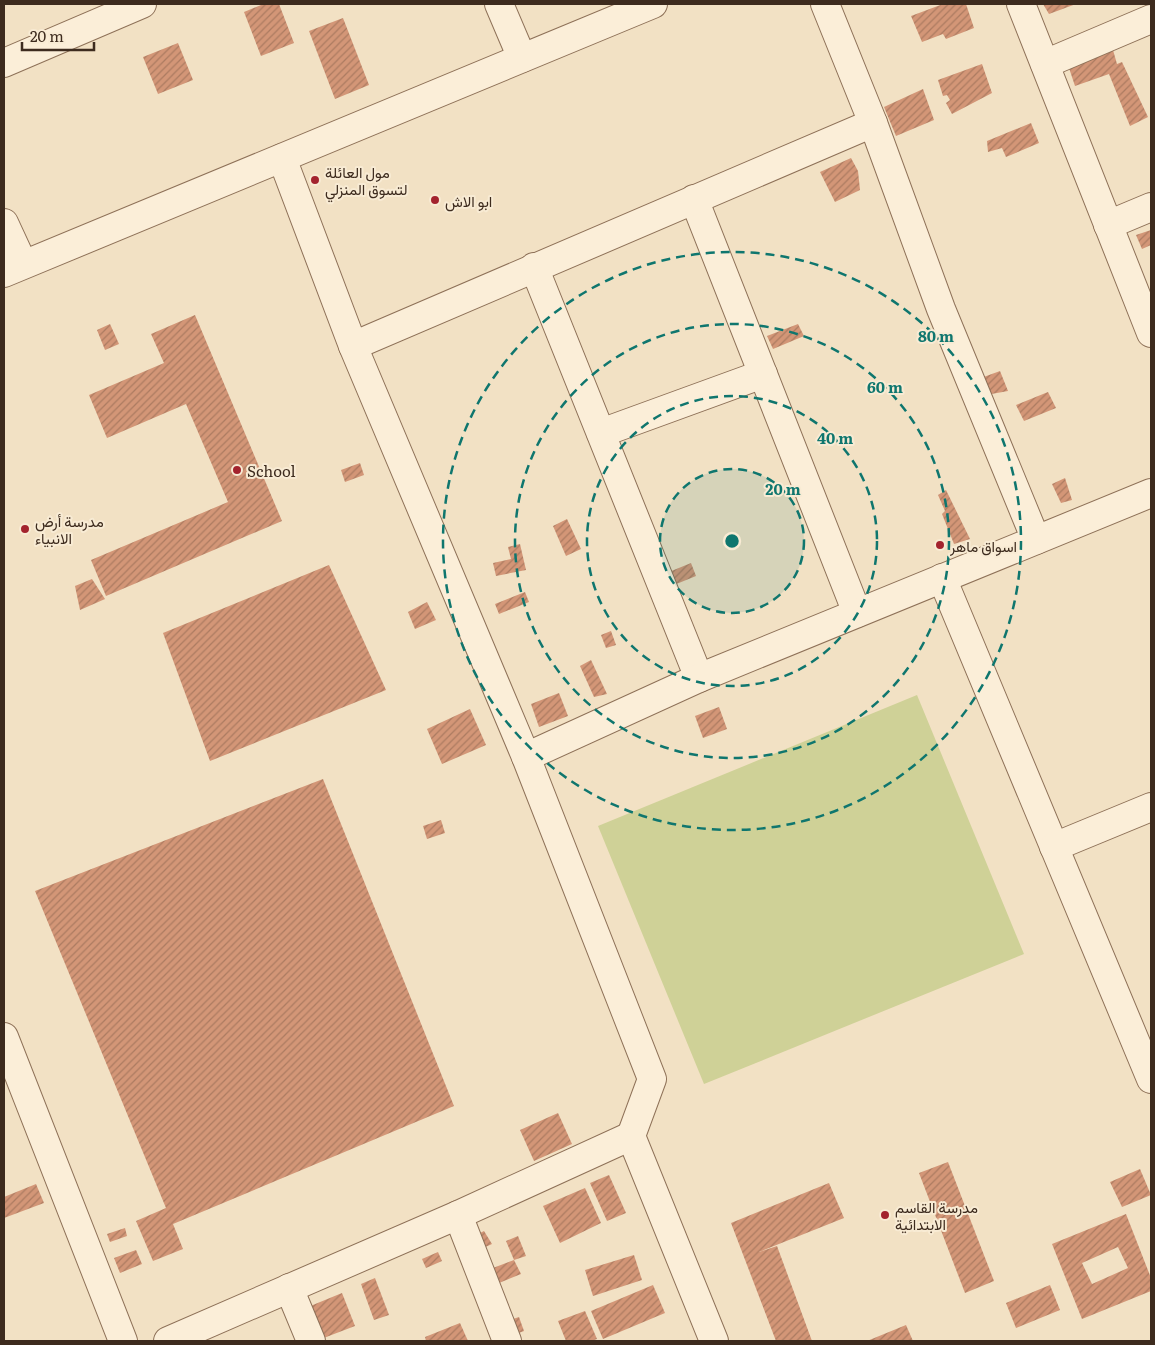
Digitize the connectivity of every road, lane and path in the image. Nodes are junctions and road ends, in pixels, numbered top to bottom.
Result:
1 (499, 4) edge
2 (653, 4) edge
3 (825, 4) edge
4 (1021, 4) edge
5 (127, 7) edge
6 (1151, 19) edge
7 (522, 58) junction
8 (4, 63) edge
9 (1044, 64) junction
10 (873, 123) junction
11 (282, 158) junction
12 (694, 199) junction
13 (1151, 208) edge
14 (4, 223) edge
15 (1108, 225) junction
16 (534, 267) junction
17 (14, 268) edge
18 (1151, 333) edge
19 (353, 346) junction
20 (763, 374) junction
21 (601, 433) junction
22 (1151, 493) edge
23 (1036, 540) junction
24 (942, 578) junction
25 (857, 613) junction
26 (699, 678) junction
27 (526, 757) junction
28 (1151, 807) edge
29 (1054, 847) junction
30 (4, 1037) edge
31 (1151, 1079) edge
32 (13, 1089) edge
33 (631, 1136) junction
34 (458, 1215) junction
35 (289, 1288) junction
36 (123, 1341) edge
37 (168, 1341) edge
38 (312, 1341) edge
39 (507, 1341) edge
40 (714, 1341) edge

1 - 7 street
2 - 7 street
3 - 10 street
4 - 9 street
5 - 8 street
6 - 9 street
7 - 11 street
9 - 15 street
10 - 12 street
10 - 23 street
11 - 17 street
11 - 19 street
12 - 16 street
12 - 20 street
13 - 15 street
14 - 17 street
15 - 18 street
16 - 19 street
16 - 21 street
19 - 27 street
20 - 21 street
20 - 25 street
21 - 26 street
22 - 23 street
23 - 24 street
24 - 25 street
24 - 29 street
25 - 26 street
26 - 27 street
27 - 33 street
28 - 29 street
29 - 31 street
30 - 32 street
32 - 36 street
33 - 34 street
33 - 40 street
34 - 35 street
34 - 39 street
35 - 37 street
35 - 38 street

